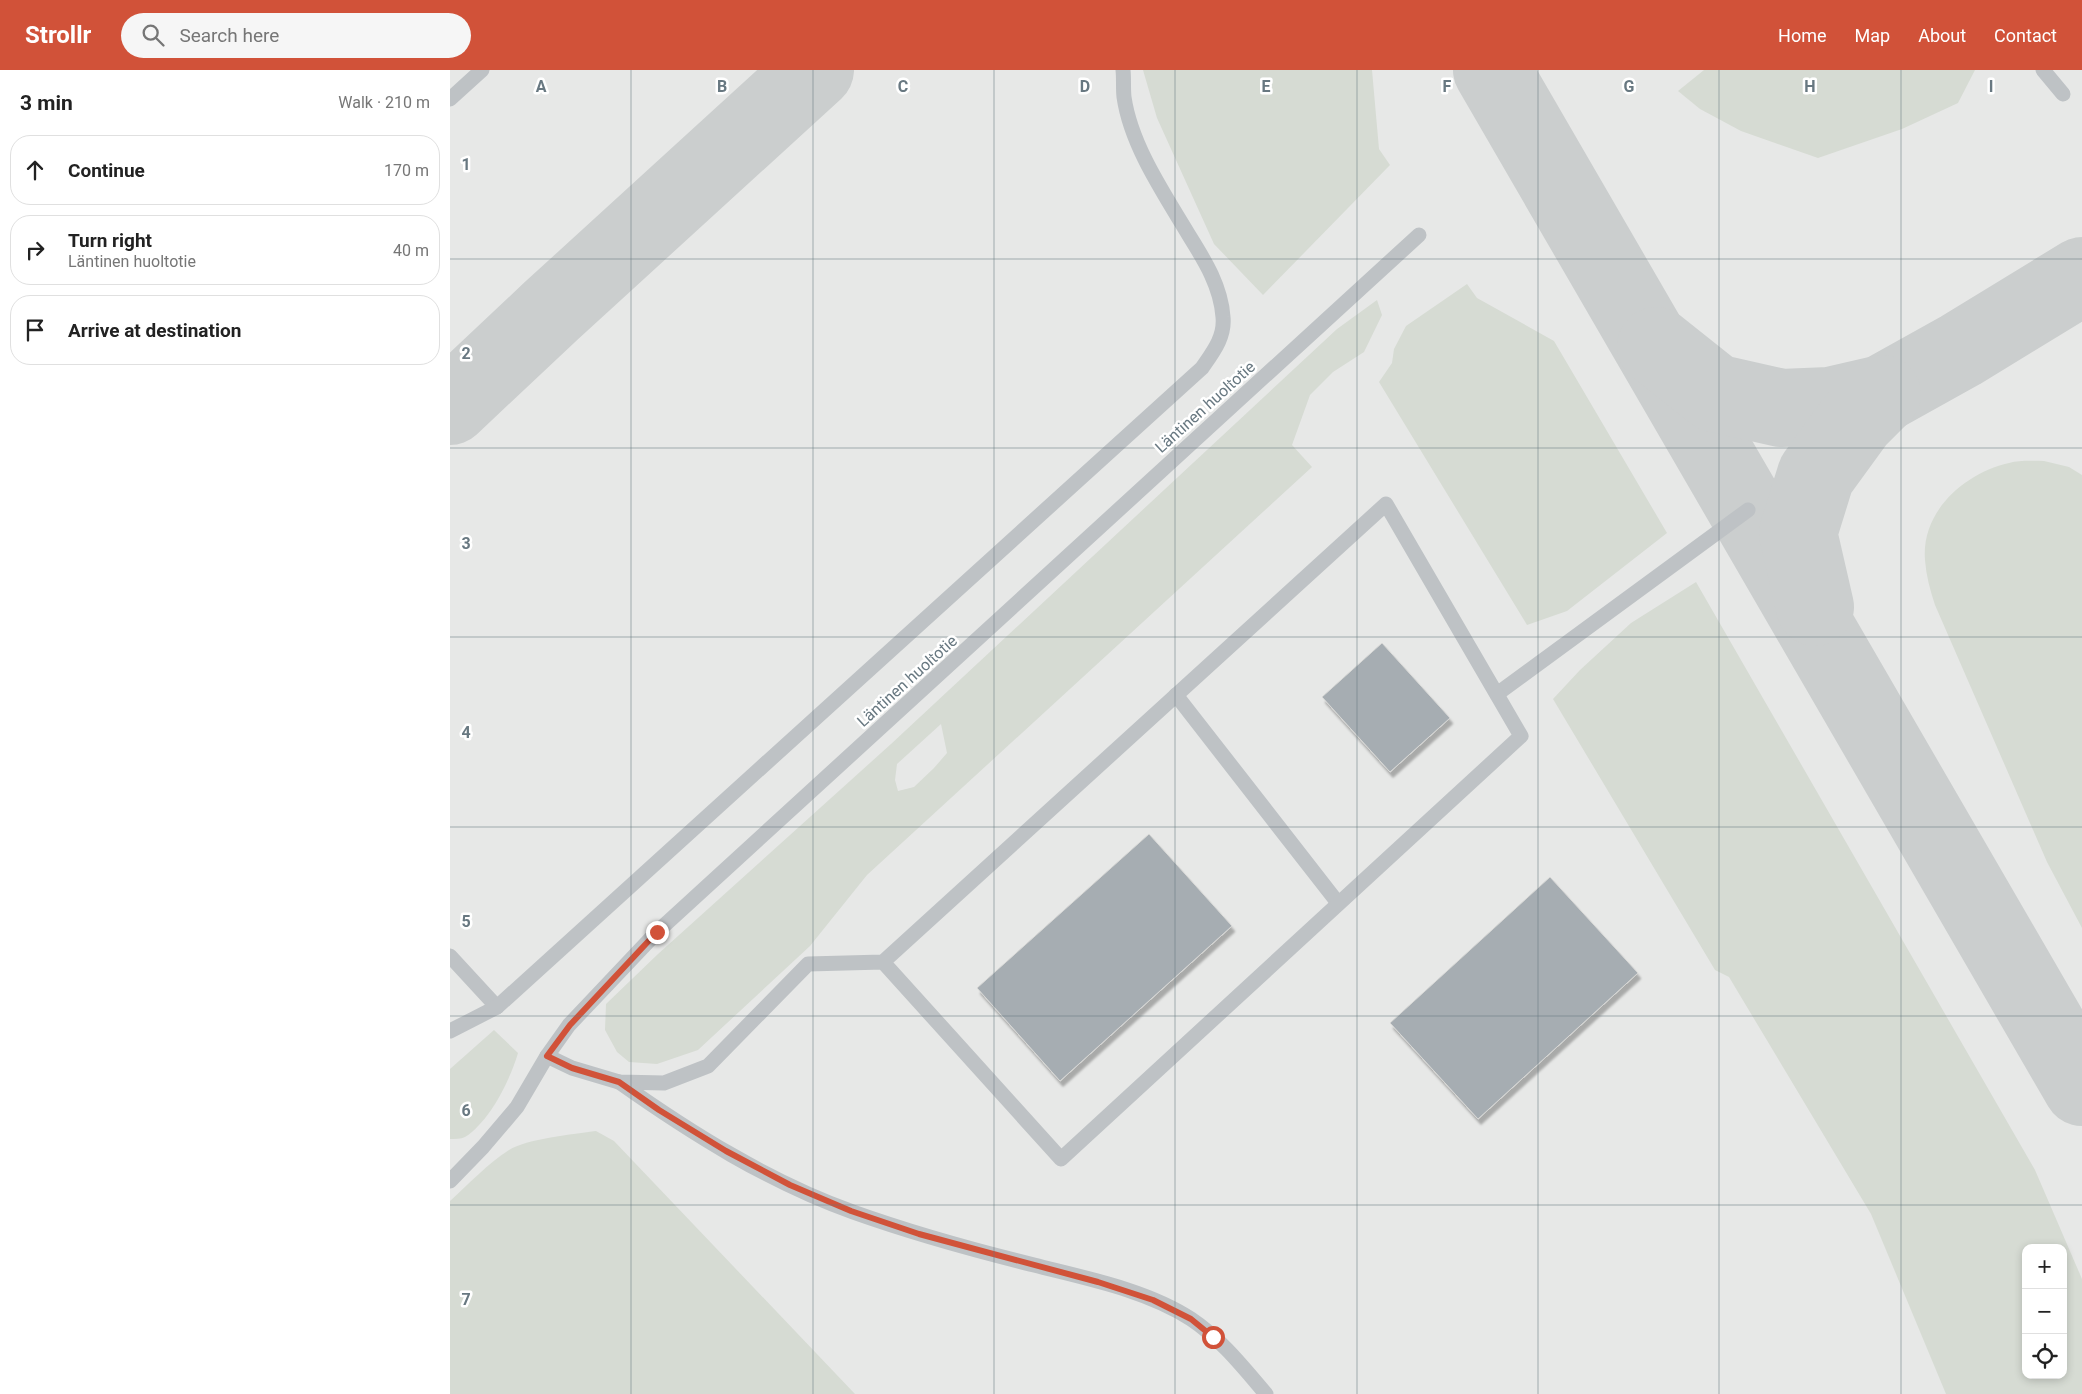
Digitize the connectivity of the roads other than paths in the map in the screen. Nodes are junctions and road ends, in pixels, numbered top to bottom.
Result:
1 (482, 70) edge
2 (1123, 70) edge
3 (2043, 70) edge
4 (2063, 94) dead end
5 (450, 99) edge
6 (1419, 235) dead end
7 (1748, 510) dead end
8 (1497, 694) junction
9 (1176, 695) junction
10 (1338, 903) junction
11 (450, 956) edge
12 (883, 962) junction
13 (497, 1007) junction
14 (450, 1031) edge
15 (547, 1056) junction
16 (619, 1082) junction
17 (450, 1181) edge
18 (1266, 1394) edge

1 - 5 lane
2 - 13 lane
3 - 4 lane
6 - 15 lane, Läntinen huoltotie
7 - 8 lane
8 - 9 lane
8 - 10 lane
9 - 10 lane
9 - 12 lane
10 - 12 lane
11 - 13 lane
12 - 16 lane
13 - 14 lane
15 - 16 lane
15 - 17 lane, Läntinen huoltotie
16 - 18 lane

